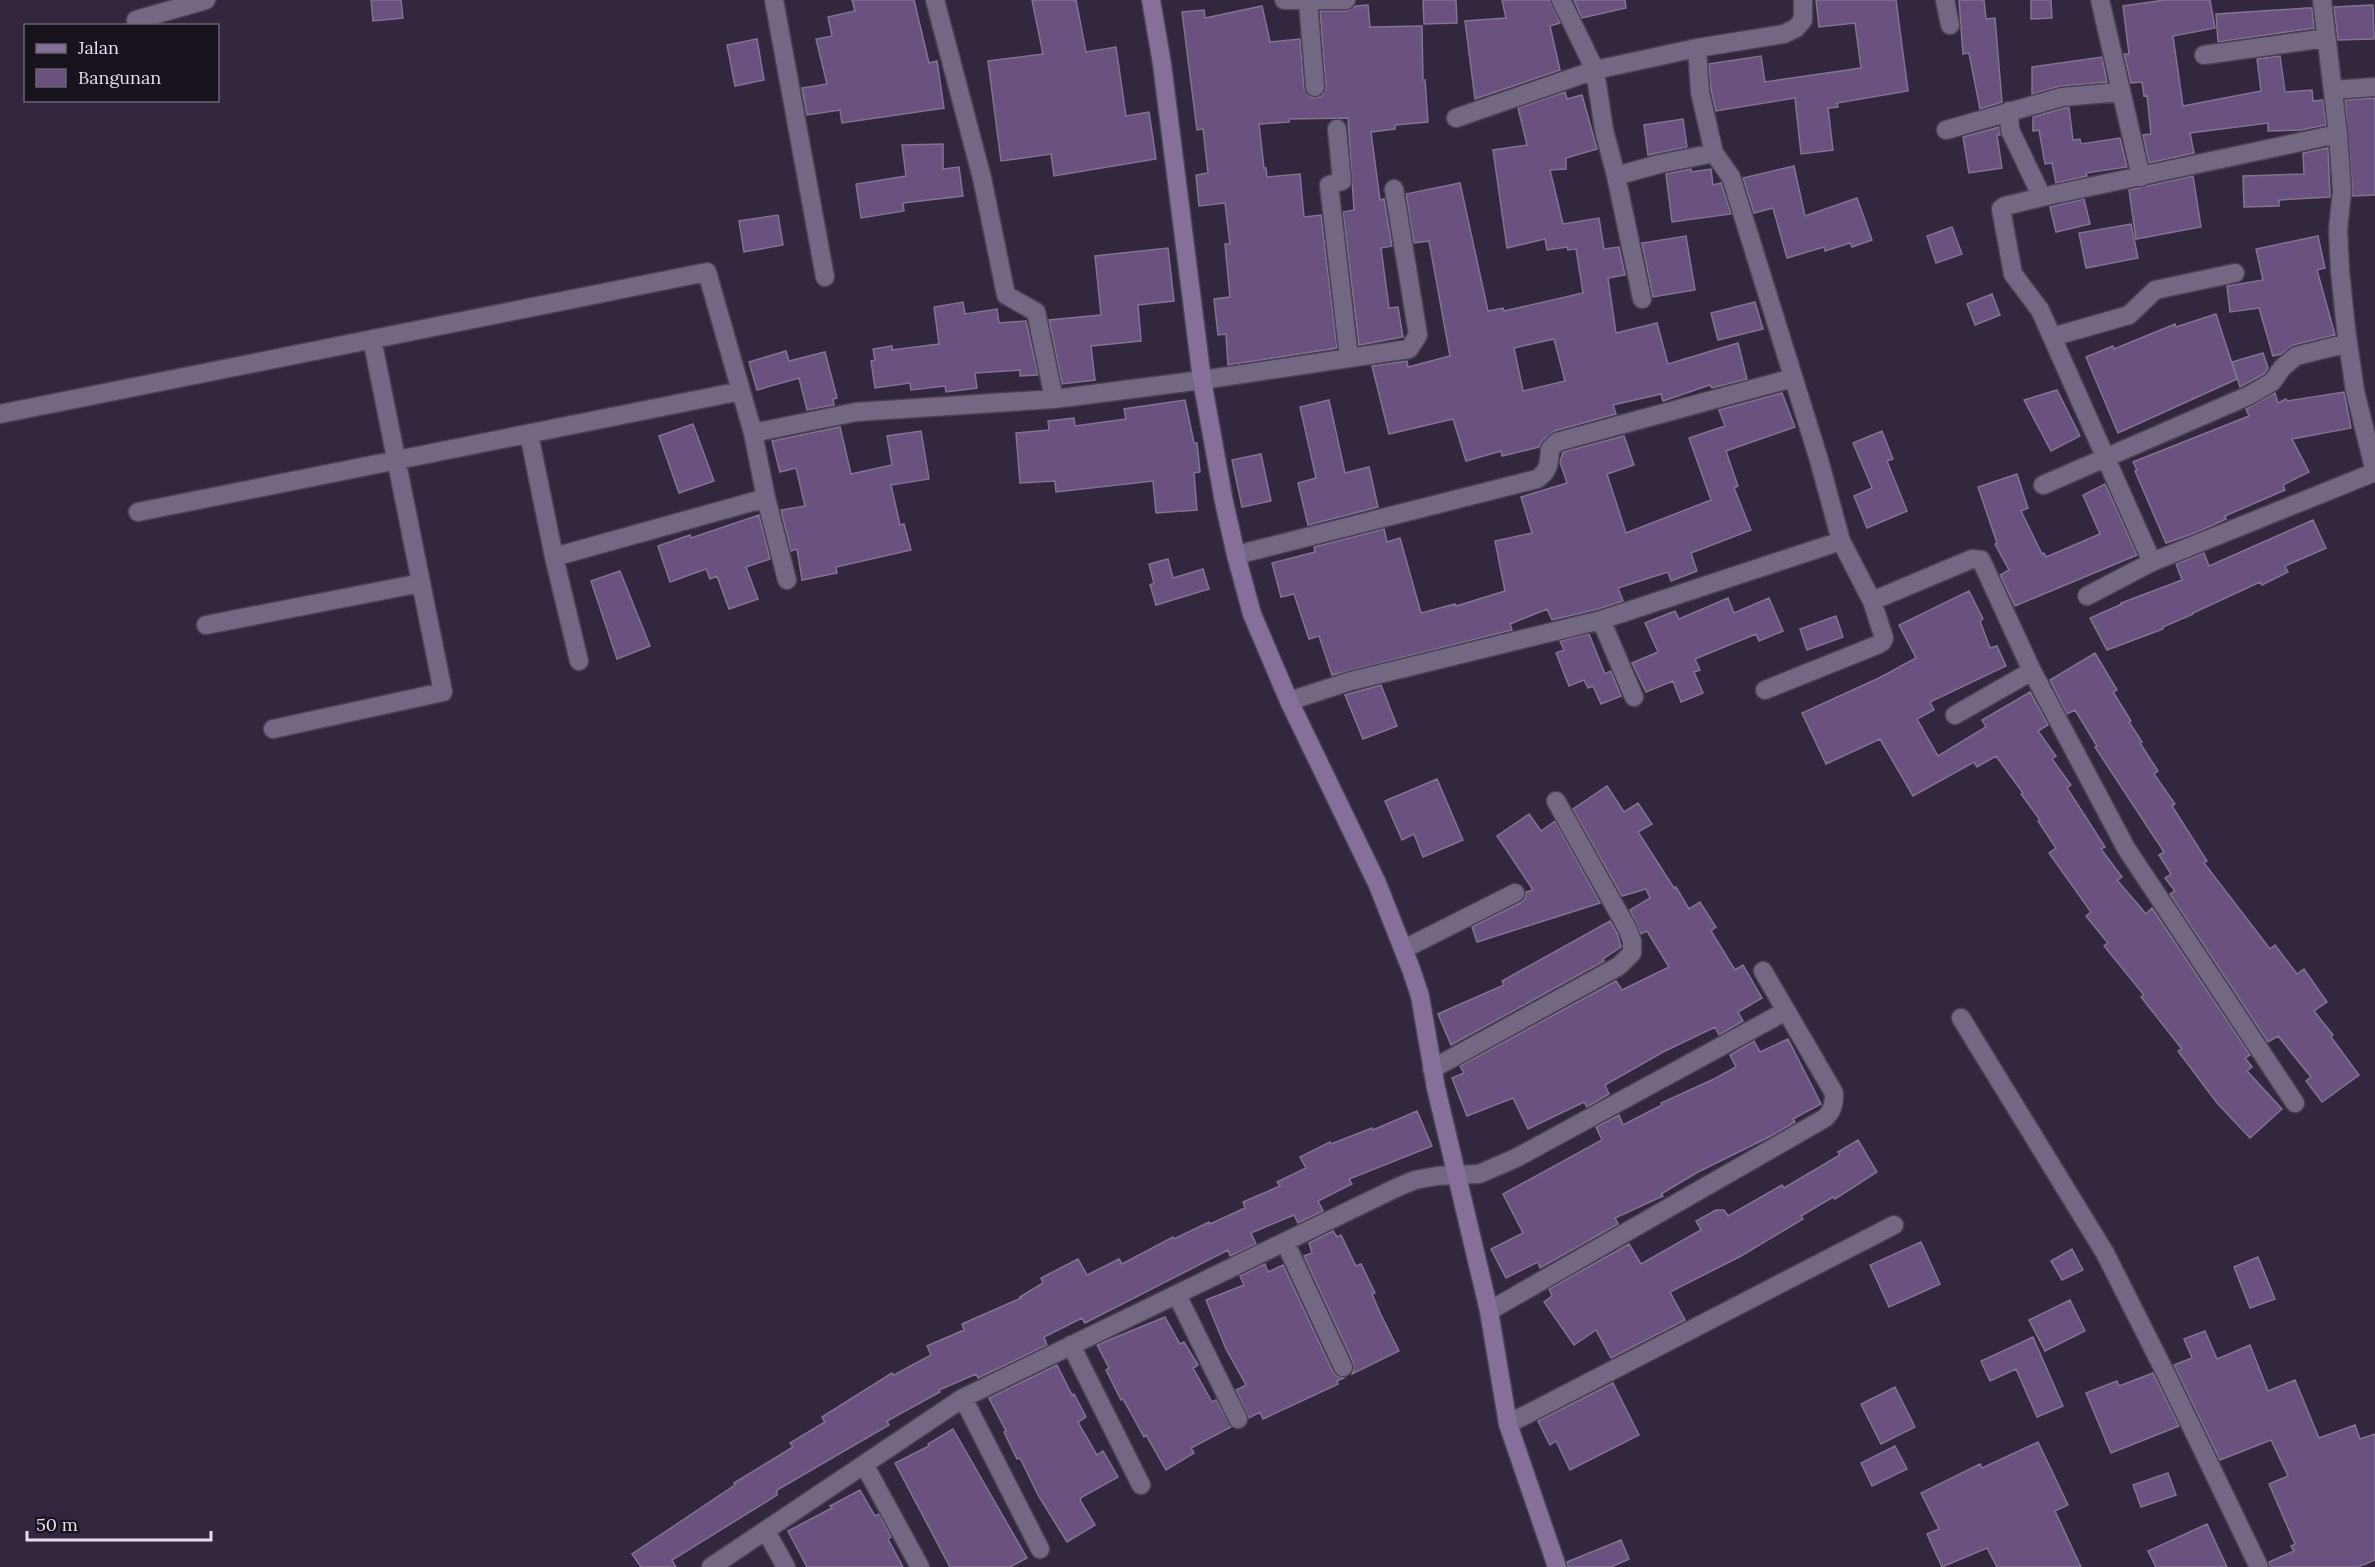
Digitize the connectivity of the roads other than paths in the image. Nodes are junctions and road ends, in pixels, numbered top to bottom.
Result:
1 (206, 0) edge
2 (774, 0) edge
3 (935, 0) edge
4 (1151, 0) edge
5 (1284, 0) edge
6 (1346, 0) edge
7 (1561, 0) edge
8 (1803, 0) edge
9 (1945, 0) edge
10 (2100, 0) edge
11 (2322, 0) edge
12 (1308, 1) edge
13 (136, 20) dead end
14 (1950, 25) dead end
15 (2326, 38) junction
16 (1697, 48) junction
17 (2204, 55) dead end
18 (1595, 70) junction
19 (1315, 87) dead end
20 (2375, 87) edge
21 (2333, 90) junction
22 (2120, 92) junction
23 (2009, 111) junction
24 (1456, 118) dead end
25 (1337, 129) dead end
26 (1946, 130) dead end
27 (2338, 134) junction
28 (1714, 153) junction
29 (1616, 176) junction
30 (2141, 177) junction
31 (1394, 189) dead end
32 (2042, 197) junction
33 (2235, 273) dead end
34 (825, 277) dead end
35 (1642, 299) dead end
36 (2052, 337) junction
37 (372, 339) junction
38 (2348, 343) junction
39 (1349, 358) junction
40 (1792, 378) junction
41 (1202, 380) junction
42 (741, 391) junction
43 (1054, 399) junction
44 (0, 414) edge
45 (753, 433) junction
46 (529, 434) junction
47 (2106, 456) junction
48 (396, 460) junction
49 (2375, 472) edge
50 (2043, 485) dead end
51 (766, 498) junction
52 (138, 512) dead end
53 (1841, 541) junction
54 (1236, 555) junction
55 (555, 557) junction
56 (2152, 562) junction
57 (787, 580) dead end
58 (421, 583) junction
59 (2087, 596) dead end
60 (1872, 601) junction
61 (1601, 620) junction
62 (206, 626) dead end
63 (579, 661) dead end
64 (2032, 671) junction
65 (1765, 690) dead end
66 (1634, 697) dead end
67 (1289, 701) junction
68 (1955, 715) dead end
69 (273, 729) dead end
70 (1556, 801) dead end
71 (1515, 893) dead end
72 (1404, 949) junction
73 (1763, 971) dead end
74 (1786, 1011) junction
75 (1961, 1018) dead end
76 (1432, 1069) junction
77 (2295, 1103) dead end
78 (1458, 1176) junction
79 (1894, 1226) dead end
80 (1285, 1242) junction
81 (1177, 1295) junction
82 (1489, 1311) junction
83 (1071, 1345) junction
84 (1343, 1367) dead end
85 (963, 1398) junction
86 (1239, 1419) dead end
87 (1508, 1424) junction
88 (865, 1466) junction
89 (1141, 1485) dead end
90 (766, 1532) junction
91 (1040, 1549) dead end
92 (711, 1567) edge
93 (786, 1567) edge
94 (920, 1567) edge
95 (1557, 1567) edge
96 (2259, 1567) edge

1 - 13 street
2 - 34 street
3 - 43 street
4 - 41 street
5 - 12 street
6 - 12 street
7 - 18 street
8 - 16 street
9 - 14 street
10 - 22 street
11 - 15 street
12 - 19 street
15 - 17 street
15 - 21 street
16 - 18 street
16 - 28 street
18 - 24 street
18 - 29 street
20 - 21 street
21 - 27 street
22 - 23 street
22 - 30 street
23 - 26 street
23 - 32 street
25 - 39 street
27 - 30 street
27 - 38 street
28 - 29 street
28 - 40 street
29 - 35 street
30 - 32 street
31 - 39 street
32 - 36 street
33 - 36 street
36 - 47 street
37 - 42 street
37 - 44 street
37 - 48 street
38 - 47 street
38 - 49 street
39 - 41 street
40 - 53 street
40 - 54 street
41 - 43 street
41 - 54 street
42 - 45 street
42 - 46 street
43 - 45 street
45 - 51 street
46 - 48 street
46 - 55 street
47 - 50 street
47 - 56 street
48 - 52 street
48 - 58 street
49 - 56 street
51 - 55 street
51 - 57 street
53 - 60 street
53 - 61 street
54 - 67 street
55 - 63 street
56 - 59 street
58 - 62 street
58 - 69 street
60 - 64 street
60 - 65 street
61 - 66 street
61 - 67 street
64 - 68 street
64 - 77 street
67 - 72 street
70 - 76 street
71 - 72 street
72 - 76 street
73 - 74 street
74 - 78 street
74 - 82 street
75 - 96 street
76 - 78 street
78 - 80 street
78 - 82 street
79 - 87 street
80 - 81 street
80 - 84 street
81 - 83 street
81 - 86 street
82 - 87 street
83 - 85 street
83 - 89 street
85 - 88 street
85 - 91 street
87 - 95 street
88 - 90 street
88 - 94 street
90 - 92 street
90 - 93 street

